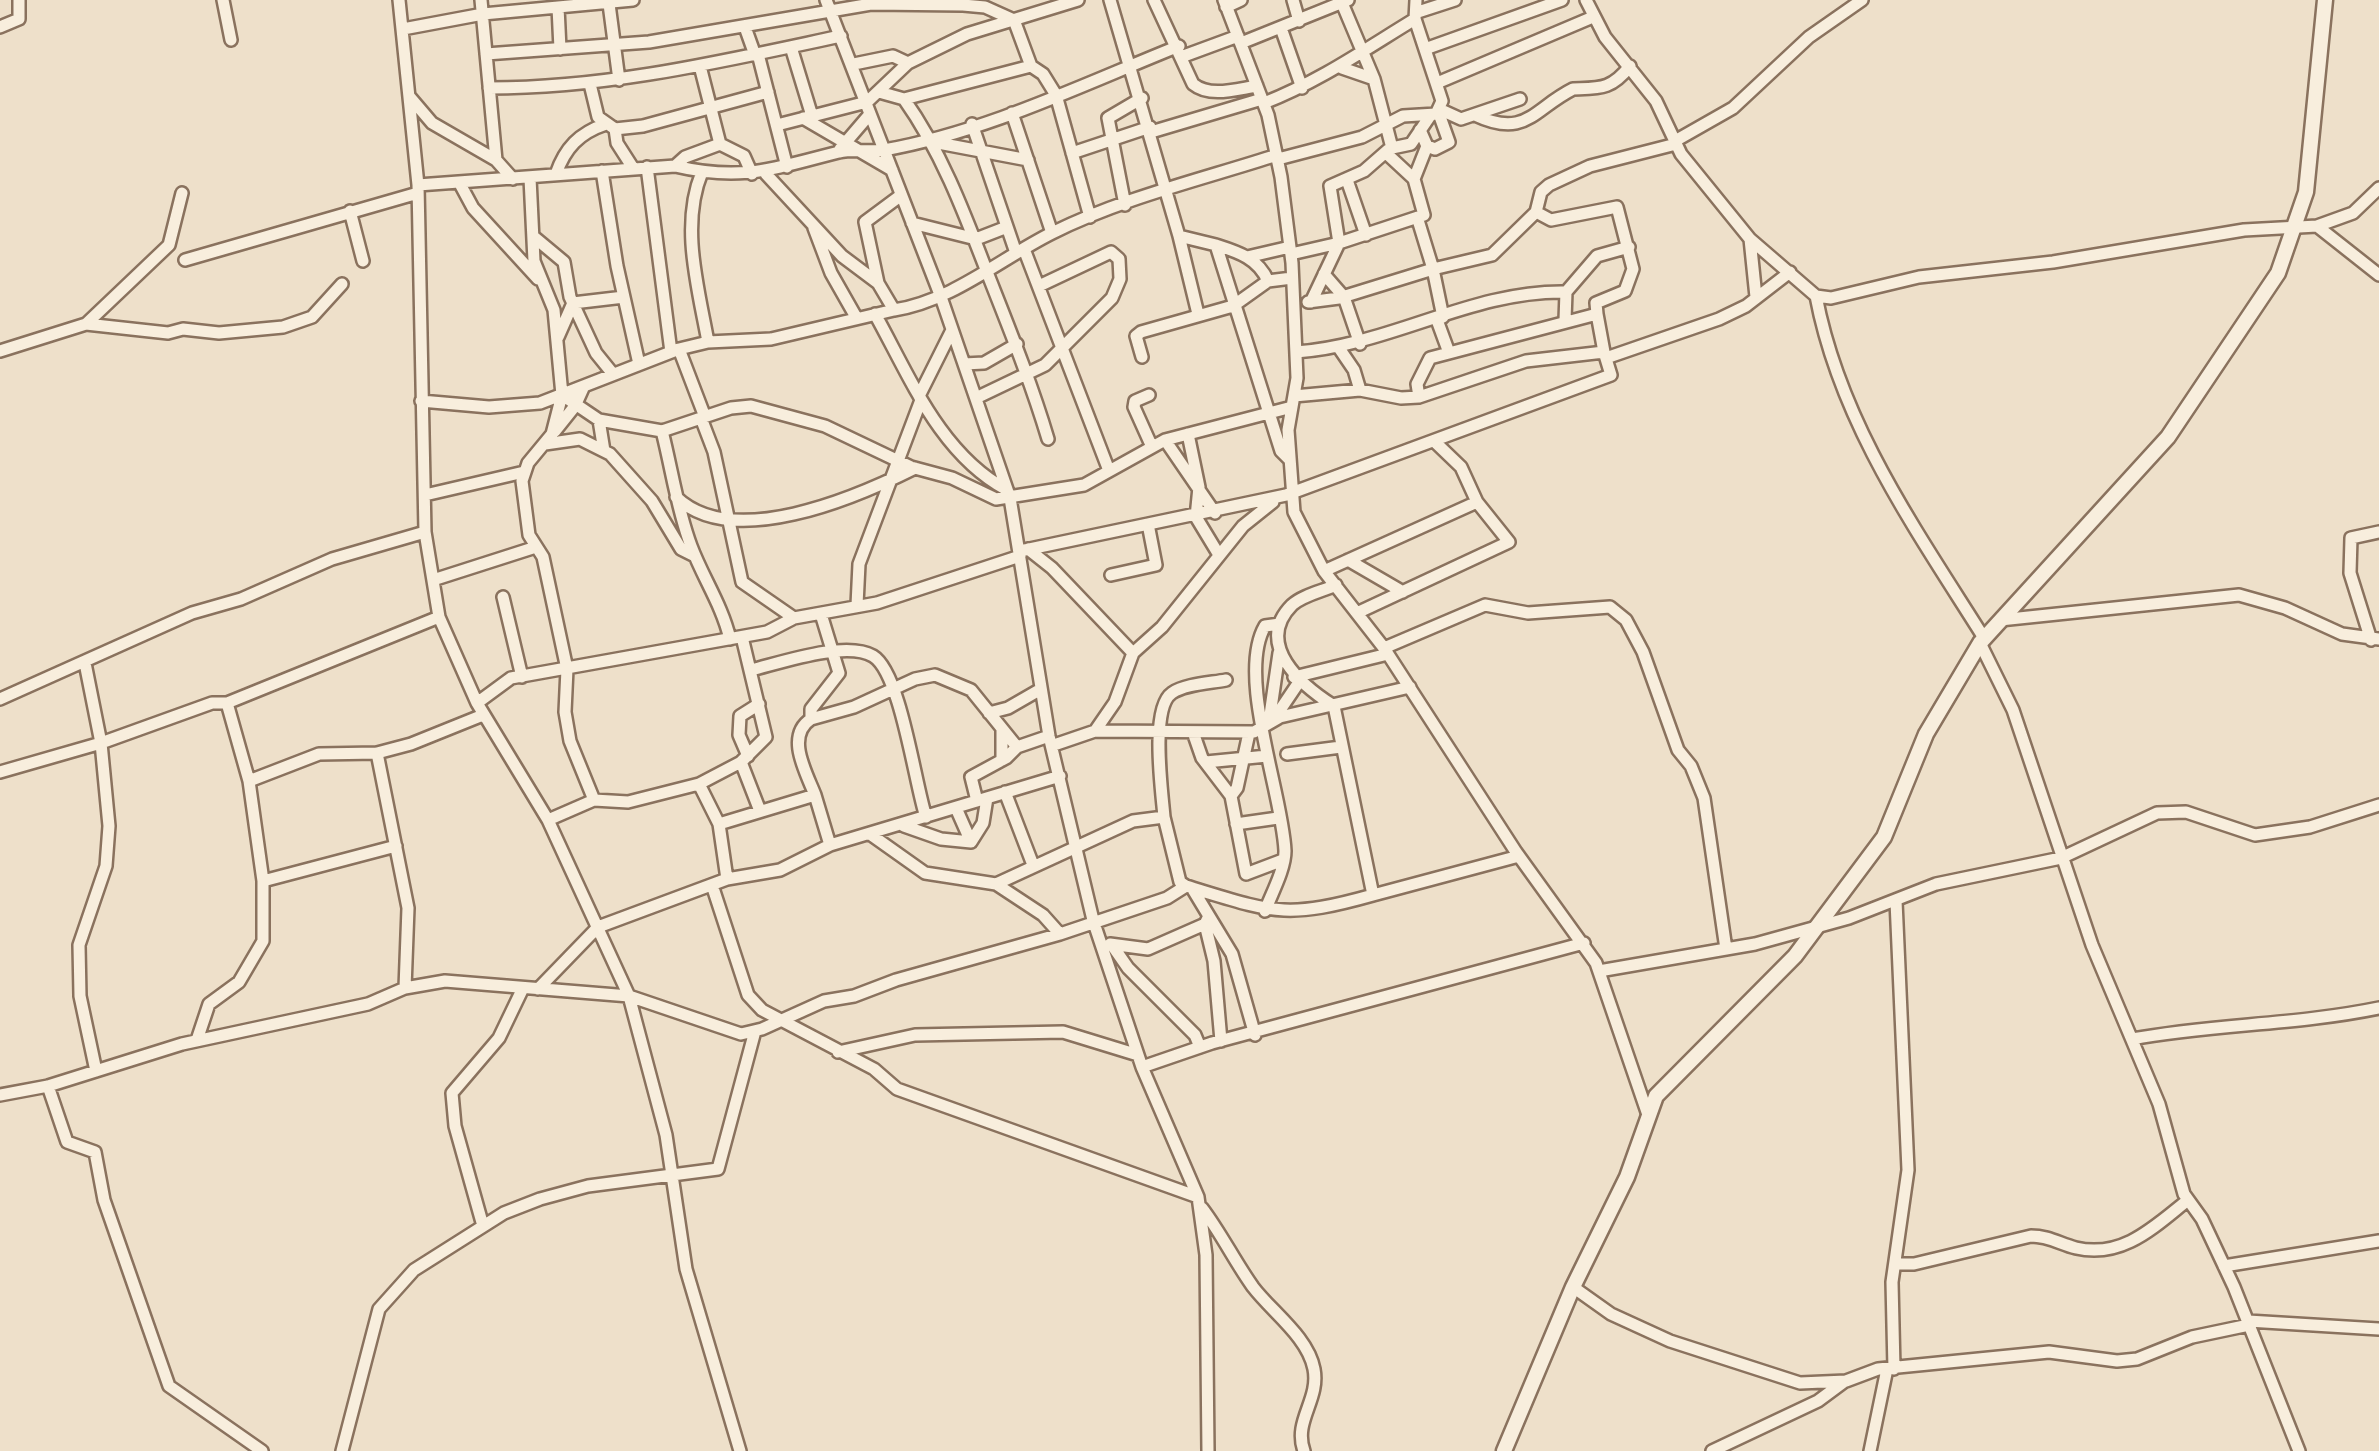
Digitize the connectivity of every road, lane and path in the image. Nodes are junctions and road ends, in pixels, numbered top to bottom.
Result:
1 (18, 0) edge
2 (223, 0) edge
3 (399, 0) edge
4 (481, 0) edge
5 (633, 0) edge
6 (1078, 0) edge
7 (1110, 0) edge
8 (1154, 0) edge
9 (1241, 0) edge
10 (1293, 0) edge
11 (1451, 0) edge
12 (1562, 0) edge
13 (1586, 0) edge
14 (1862, 0) edge
15 (2325, 0) edge
16 (573, 2) edge
17 (615, 2) edge
18 (870, 2) edge
19 (958, 2) edge
20 (1222, 2) edge
21 (1346, 2) edge
22 (828, 5) edge
23 (558, 6) junction
24 (1416, 10) edge
25 (483, 14) junction
26 (1593, 17) junction
27 (1014, 20) junction
28 (1300, 21) junction
29 (745, 27) junction
30 (0, 28) edge
31 (1281, 28) junction
32 (403, 29) junction
33 (840, 36) junction
34 (1240, 39) junction
35 (231, 40) dead end
36 (615, 44) junction
37 (791, 47) junction
38 (560, 48) junction
39 (1425, 50) junction
40 (1180, 52) junction
41 (486, 54) junction
42 (1364, 54) junction
43 (756, 55) junction
44 (854, 64) junction
45 (908, 64) junction
46 (1132, 65) junction
47 (700, 66) junction
48 (1031, 66) junction
49 (1630, 66) junction
50 (1342, 68) junction
51 (1374, 79) junction
52 (619, 80) junction
53 (1437, 83) junction
54 (590, 84) junction
55 (1257, 86) junction
56 (489, 88) junction
57 (1302, 88) junction
58 (1200, 90) junction
59 (768, 92) junction
60 (879, 92) junction
61 (409, 96) junction
62 (1056, 96) junction
63 (904, 98) junction
64 (1142, 98) junction
65 (1380, 98) junction
66 (1520, 99) dead end
67 (1263, 101) junction
68 (710, 107) junction
69 (869, 108) junction
70 (837, 110) junction
71 (1436, 112) junction
72 (1012, 113) junction
73 (1412, 114) junction
74 (1210, 115) junction
75 (1474, 115) junction
76 (808, 117) junction
77 (1461, 120) junction
78 (972, 124) junction
79 (778, 125) junction
80 (610, 126) junction
81 (1384, 126) junction
82 (1151, 130) junction
83 (829, 134) junction
84 (1450, 136) junction
85 (932, 139) junction
86 (1112, 140) junction
87 (1424, 140) junction
88 (1675, 142) junction
89 (720, 144) junction
90 (841, 148) junction
91 (980, 149) junction
92 (884, 150) junction
93 (1389, 150) junction
94 (857, 151) junction
95 (1072, 154) junction
96 (1278, 157) junction
97 (496, 160) junction
98 (1028, 160) junction
99 (676, 166) junction
100 (647, 167) junction
101 (786, 167) junction
102 (632, 168) junction
103 (602, 170) junction
104 (892, 170) junction
105 (702, 172) junction
106 (556, 174) junction
107 (752, 174) junction
108 (766, 174) junction
109 (530, 178) junction
110 (512, 179) junction
111 (1414, 179) junction
112 (1347, 180) junction
113 (459, 182) junction
114 (2379, 188) edge
115 (418, 189) junction
116 (1167, 191) junction
117 (182, 192) dead end
118 (900, 196) junction
119 (1131, 203) junction
120 (350, 211) junction
121 (1536, 212) junction
122 (1090, 216) junction
123 (1418, 220) junction
124 (912, 223) junction
125 (813, 224) junction
126 (2298, 226) junction
127 (2317, 226) junction
128 (1007, 227) junction
129 (1052, 234) junction
130 (534, 236) junction
131 (1179, 236) junction
132 (1366, 236) junction
133 (976, 239) junction
134 (1750, 240) junction
135 (1340, 243) junction
136 (1216, 246) junction
137 (1629, 247) junction
138 (1291, 250) junction
139 (1020, 251) junction
140 (868, 252) junction
141 (1247, 257) junction
142 (185, 260) dead end
143 (363, 261) dead end
144 (986, 268) junction
145 (1433, 269) junction
146 (861, 270) junction
147 (1790, 272) junction
148 (1324, 274) junction
149 (2379, 275) edge
150 (538, 278) junction
151 (1292, 278) junction
152 (1268, 280) junction
153 (878, 283) junction
154 (342, 284) dead end
155 (1039, 286) junction
156 (1566, 292) junction
157 (1756, 296) junction
158 (1816, 296) junction
159 (624, 297) junction
160 (941, 297) junction
161 (1344, 297) junction
162 (573, 302) junction
163 (1311, 302) junction
164 (1294, 304) junction
165 (1233, 306) junction
166 (894, 310) junction
167 (875, 314) junction
168 (1198, 314) junction
169 (1597, 314) junction
170 (856, 318) junction
171 (1440, 318) junction
172 (1565, 320) junction
173 (86, 324) junction
174 (952, 330) junction
175 (556, 341) junction
176 (708, 342) junction
177 (1017, 344) junction
178 (1063, 344) junction
179 (1360, 344) junction
180 (1339, 348) junction
181 (1448, 350) junction
182 (0, 351) edge
183 (675, 351) junction
184 (1296, 352) junction
185 (1605, 355) junction
186 (1142, 357) dead end
187 (639, 364) junction
188 (964, 364) junction
189 (614, 374) junction
190 (1030, 375) junction
191 (584, 386) junction
192 (1360, 390) junction
193 (562, 394) junction
194 (1148, 395) dead end
195 (1419, 397) junction
196 (920, 398) junction
197 (976, 398) junction
198 (421, 401) junction
199 (1293, 401) junction
200 (576, 406) junction
201 (1271, 413) junction
202 (703, 417) junction
203 (599, 420) junction
204 (662, 432) junction
205 (1188, 434) junction
206 (549, 439) junction
207 (1048, 439) dead end
208 (1165, 440) junction
209 (1436, 442) junction
210 (1152, 447) junction
211 (604, 451) junction
212 (1289, 459) junction
213 (898, 460) junction
214 (915, 468) junction
215 (1108, 468) junction
216 (524, 472) junction
217 (886, 482) junction
218 (1199, 488) junction
219 (1009, 494) junction
220 (425, 495) junction
221 (1284, 495) junction
222 (676, 497) junction
223 (1477, 502) junction
224 (1221, 512) junction
225 (1196, 517) junction
226 (730, 520) junction
227 (1148, 524) junction
228 (1243, 526) junction
229 (425, 532) junction
230 (2379, 532) edge
231 (536, 547) junction
232 (1023, 552) junction
233 (1219, 555) junction
234 (695, 556) junction
235 (1348, 560) junction
236 (1324, 571) junction
237 (1112, 575) dead end
238 (432, 580) junction
239 (1336, 585) junction
240 (1402, 592) junction
241 (503, 597) dead end
242 (856, 605) junction
243 (1359, 612) junction
244 (821, 614) junction
245 (439, 617) junction
246 (794, 618) junction
247 (2000, 620) junction
248 (1280, 624) junction
249 (736, 638) junction
250 (1982, 640) junction
251 (2375, 640) edge
252 (1279, 649) junction
253 (1386, 651) junction
254 (835, 652) junction
255 (1132, 653) junction
256 (85, 663) junction
257 (567, 668) junction
258 (751, 670) junction
259 (522, 677) junction
260 (1296, 679) junction
261 (1226, 680) dead end
262 (1410, 687) junction
263 (1041, 689) junction
264 (892, 690) junction
265 (0, 699) edge
266 (227, 703) junction
267 (1258, 703) junction
268 (759, 704) junction
269 (1334, 706) junction
270 (480, 709) junction
271 (989, 713) junction
272 (811, 719) junction
273 (1269, 723) junction
274 (1002, 730) junction
275 (1095, 732) junction
276 (1246, 733) junction
277 (1158, 734) junction
278 (1194, 735) junction
279 (1052, 741) junction
280 (101, 743) junction
281 (1016, 747) junction
282 (1341, 747) junction
283 (377, 753) junction
284 (1287, 754) dead end
285 (1267, 756) junction
286 (745, 759) junction
287 (1240, 759) junction
288 (1002, 760) junction
289 (1206, 762) junction
290 (0, 772) edge
291 (1060, 776) junction
292 (249, 781) junction
293 (699, 784) junction
294 (1005, 792) junction
295 (815, 795) junction
296 (1231, 796) junction
297 (594, 800) junction
298 (982, 800) junction
299 (2379, 804) edge
300 (956, 808) junction
301 (760, 811) junction
302 (1164, 816) junction
303 (926, 818) junction
304 (1278, 818) junction
305 (548, 820) junction
306 (719, 824) junction
307 (1236, 824) junction
308 (904, 826) junction
309 (870, 834) junction
310 (971, 842) junction
311 (830, 845) junction
312 (396, 846) junction
313 (1074, 846) junction
314 (1519, 856) junction
315 (2061, 858) junction
316 (1283, 860) junction
317 (1033, 865) junction
318 (728, 879) junction
319 (263, 881) junction
320 (996, 884) junction
321 (1189, 887) junction
322 (713, 888) junction
323 (1373, 895) junction
324 (1896, 901) junction
325 (1266, 910) junction
326 (1093, 920) junction
327 (1206, 921) junction
328 (598, 926) junction
329 (1816, 928) junction
330 (1060, 934) junction
331 (1107, 943) junction
332 (1584, 943) junction
333 (1726, 949) junction
334 (1599, 971) junction
335 (405, 988) junction
336 (523, 988) junction
337 (538, 989) junction
338 (629, 996) junction
339 (2379, 1008) edge
340 (782, 1021) junction
341 (755, 1031) junction
342 (1256, 1034) junction
343 (2132, 1039) junction
344 (198, 1040) junction
345 (1221, 1041) junction
346 (1200, 1047) junction
347 (838, 1052) junction
348 (1140, 1061) junction
349 (96, 1071) junction
350 (48, 1086) junction
351 (0, 1095) edge
352 (1647, 1112) junction
353 (671, 1175) junction
354 (2188, 1200) junction
355 (1199, 1201) junction
356 (484, 1226) junction
357 (2379, 1240) edge
358 (1895, 1264) junction
359 (2224, 1266) junction
360 (1573, 1287) junction
361 (2248, 1323) junction
362 (2379, 1329) edge
363 (1891, 1369) junction
364 (1846, 1380) junction
365 (262, 1451) edge
366 (342, 1451) edge
367 (740, 1451) edge
368 (1208, 1451) edge
369 (1304, 1451) edge
370 (1504, 1451) edge
371 (1712, 1451) edge
372 (1870, 1451) edge
373 (2299, 1451) edge

1 - 30 street
2 - 35 street
3 - 32 street
4 - 25 street
5 - 17 street
6 - 27 street
7 - 46 street
8 - 40 street
9 - 20 street
10 - 28 street
11 - 24 street
12 - 39 street
13 - 26 street
14 - 88 street
15 - 126 street
16 - 17 street
16 - 23 street
17 - 36 street
18 - 19 street
18 - 22 street
19 - 27 street
20 - 34 street
21 - 28 street
21 - 42 street
22 - 29 street
22 - 33 street
23 - 25 street
23 - 38 street
24 - 39 street
24 - 42 street
25 - 32 street
25 - 41 street
26 - 49 street
26 - 53 street
27 - 45 street
27 - 48 street
28 - 31 street
29 - 36 street
29 - 43 street
31 - 34 street
31 - 57 street
32 - 61 street
33 - 37 street
33 - 44 street
34 - 40 street
34 - 55 street
36 - 38 street
36 - 52 street
37 - 43 street
37 - 76 street
38 - 41 street
39 - 53 street
40 - 46 street
40 - 58 street
41 - 56 street
42 - 50 street
42 - 51 street
43 - 47 street
43 - 59 street
44 - 45 street
44 - 69 street
45 - 60 street
46 - 62 street
46 - 64 street
47 - 52 street
47 - 68 street
48 - 62 street
48 - 63 street
49 - 75 street
49 - 88 street
50 - 51 street
50 - 57 street
51 - 65 street
52 - 54 street
53 - 71 street
54 - 56 street
54 - 80 street
55 - 58 street
55 - 67 street
56 - 97 street
57 - 67 street
58 - 74 street
59 - 68 street
59 - 79 street
60 - 63 street
60 - 69 street
61 - 97 street
61 - 115 street
62 - 72 street
62 - 95 street
63 - 85 street
64 - 82 street
64 - 86 street
65 - 73 street
65 - 81 street
66 - 75 street
67 - 74 street
67 - 96 street
68 - 80 street
68 - 89 street
69 - 70 street
69 - 90 street
69 - 92 street
70 - 76 street
70 - 83 street
71 - 73 street
71 - 77 street
71 - 84 street
71 - 87 street
72 - 78 street
72 - 98 street
73 - 81 street
73 - 87 street
74 - 82 street
75 - 77 street
76 - 79 street
76 - 83 street
77 - 84 street
78 - 85 street
78 - 91 street
79 - 101 street
80 - 102 street
80 - 106 street
81 - 93 street
81 - 96 street
82 - 86 street
82 - 116 street
83 - 90 street
84 - 87 street
85 - 91 street
85 - 92 street
85 - 133 street
86 - 95 street
86 - 119 street
87 - 93 street
87 - 111 street
88 - 121 street
88 - 134 street
89 - 99 street
89 - 107 street
90 - 94 street
90 - 101 street
91 - 98 street
91 - 128 street
92 - 94 street
92 - 104 street
93 - 111 street
93 - 112 street
94 - 104 street
95 - 122 street
96 - 116 street
96 - 138 street
97 - 110 street
98 - 129 street
99 - 100 street
99 - 105 street
100 - 102 street
100 - 183 street
101 - 108 street
102 - 103 street
103 - 106 street
103 - 159 street
104 - 118 street
105 - 107 street
105 - 176 street
106 - 109 street
107 - 108 street
108 - 125 street
109 - 110 street
109 - 130 street
110 - 113 street
111 - 123 street
112 - 132 street
112 - 135 street
113 - 115 street
113 - 150 street
114 - 127 street
115 - 120 street
115 - 198 street
116 - 119 street
116 - 131 street
117 - 173 street
118 - 124 street
118 - 140 street
119 - 122 street
120 - 142 street
120 - 143 street
121 - 137 street
121 - 145 street
122 - 129 street
123 - 132 street
123 - 145 street
124 - 133 street
124 - 160 street
125 - 146 street
125 - 170 street
126 - 127 street
126 - 158 street
126 - 247 street
127 - 149 street
128 - 133 street
128 - 139 street
129 - 139 street
130 - 150 street
130 - 162 street
131 - 136 street
131 - 168 street
132 - 135 street
133 - 144 street
134 - 147 street
134 - 157 street
135 - 138 street
135 - 148 street
136 - 141 street
136 - 165 street
137 - 156 street
137 - 169 street
138 - 141 street
138 - 151 street
139 - 144 street
139 - 155 street
140 - 146 street
140 - 153 street
141 - 152 street
144 - 160 street
144 - 177 street
145 - 161 street
145 - 171 street
146 - 153 street
147 - 157 street
147 - 158 street
148 - 161 street
148 - 163 street
150 - 175 street
151 - 152 street
151 - 164 street
152 - 165 street
153 - 166 street
154 - 173 street
155 - 178 street
155 - 178 street
156 - 171 street
156 - 172 street
157 - 185 street
158 - 250 street
159 - 162 street
159 - 187 street
160 - 166 street
160 - 174 street
161 - 163 street
161 - 179 street
162 - 175 street
162 - 189 street
163 - 164 street
164 - 184 street
165 - 168 street
165 - 201 street
166 - 167 street
167 - 170 street
167 - 196 street
168 - 186 street
169 - 172 street
169 - 185 street
170 - 176 street
171 - 179 street
171 - 181 street
172 - 181 street
173 - 182 street
174 - 188 street
174 - 196 street
175 - 193 street
176 - 183 street
177 - 188 street
177 - 190 street
178 - 190 street
178 - 215 street
179 - 180 street
180 - 184 street
180 - 192 street
181 - 195 street
183 - 187 street
183 - 202 street
184 - 199 street
185 - 195 street
185 - 209 street
187 - 189 street
188 - 197 street
189 - 191 street
190 - 197 street
190 - 207 street
191 - 193 street
191 - 200 street
192 - 195 street
192 - 199 street
193 - 198 street
193 - 200 street
193 - 206 street
194 - 210 street
196 - 213 street
196 - 219 street
197 - 219 street
198 - 220 street
199 - 201 street
199 - 212 street
200 - 203 street
200 - 206 street
201 - 205 street
201 - 212 street
202 - 204 street
202 - 213 street
202 - 226 street
203 - 204 street
203 - 211 street
204 - 222 street
205 - 208 street
205 - 218 street
206 - 211 street
206 - 216 street
208 - 210 street
208 - 218 street
209 - 221 street
209 - 223 street
210 - 215 street
211 - 234 street
212 - 221 street
213 - 214 street
213 - 217 street
214 - 217 street
214 - 219 street
215 - 219 street
216 - 220 street
216 - 231 street
217 - 226 street
217 - 242 street
218 - 224 street
218 - 225 street
219 - 232 street
220 - 229 street
221 - 224 street
221 - 228 street
221 - 236 street
222 - 226 street
222 - 234 street
223 - 235 street
223 - 240 street
224 - 225 street
224 - 228 street
225 - 227 street
225 - 233 street
226 - 246 street
227 - 232 street
227 - 237 street
228 - 233 street
229 - 238 street
229 - 256 street
230 - 251 street
231 - 238 street
231 - 257 street
232 - 242 street
232 - 255 street
232 - 263 street
233 - 255 street
234 - 249 street
235 - 236 street
235 - 240 street
236 - 239 street
238 - 245 street
239 - 243 street
239 - 248 street
240 - 243 street
241 - 259 street
242 - 244 street
243 - 253 street
244 - 246 street
244 - 254 street
245 - 266 street
245 - 270 street
246 - 249 street
247 - 250 street
247 - 251 street
248 - 252 street
248 - 267 street
249 - 257 street
249 - 258 street
250 - 315 street
250 - 329 street
252 - 260 street
252 - 273 street
253 - 260 street
253 - 262 street
253 - 333 street
254 - 258 street
254 - 264 street
254 - 272 street
255 - 275 street
256 - 265 street
256 - 280 street
257 - 259 street
257 - 297 street
258 - 268 street
259 - 270 street
260 - 269 street
260 - 273 street
261 - 277 street
262 - 269 street
262 - 314 street
263 - 271 street
263 - 279 street
264 - 271 street
264 - 272 street
264 - 303 street
266 - 280 street
266 - 292 street
267 - 273 street
267 - 276 street
268 - 286 street
268 - 286 street
269 - 273 street
269 - 282 street
270 - 283 street
270 - 305 street
271 - 274 street
272 - 295 street
273 - 276 street
273 - 285 street
274 - 281 street
274 - 288 street
275 - 277 street
275 - 279 street
276 - 278 street
276 - 287 street
277 - 278 street
277 - 302 street
278 - 289 street
279 - 281 street
279 - 291 street
280 - 290 street
280 - 349 street
281 - 288 street
282 - 284 street
282 - 323 street
283 - 292 street
283 - 312 street
285 - 287 street
285 - 304 street
286 - 293 street
286 - 301 street
287 - 289 street
287 - 296 street
288 - 298 street
289 - 296 street
291 - 294 street
291 - 313 street
292 - 319 street
293 - 297 street
293 - 306 street
294 - 298 street
294 - 317 street
295 - 301 street
295 - 311 street
296 - 307 street
297 - 305 street
298 - 300 street
298 - 310 street
299 - 315 street
300 - 303 street
300 - 310 street
301 - 306 street
302 - 313 street
302 - 321 street
303 - 308 street
304 - 307 street
304 - 316 street
305 - 328 street
306 - 318 street
307 - 316 street
308 - 309 street
308 - 310 street
309 - 311 street
309 - 320 street
311 - 318 street
312 - 319 street
312 - 335 street
313 - 317 street
313 - 326 street
314 - 323 street
314 - 332 street
315 - 324 street
315 - 343 street
316 - 325 street
317 - 320 street
318 - 322 street
319 - 344 street
320 - 330 street
321 - 325 street
321 - 326 street
321 - 327 street
322 - 328 street
322 - 340 street
323 - 325 street
324 - 329 street
324 - 358 street
326 - 330 street
326 - 331 street
327 - 331 street
327 - 342 street
327 - 345 street
328 - 337 street
328 - 338 street
329 - 333 street
329 - 352 street
330 - 340 street
331 - 346 street
331 - 348 street
332 - 334 street
332 - 342 street
333 - 334 street
334 - 352 street
335 - 336 street
335 - 344 street
336 - 337 street
336 - 356 street
337 - 338 street
338 - 341 street
338 - 353 street
339 - 343 street
340 - 341 street
340 - 347 street
341 - 353 street
342 - 345 street
343 - 354 street
344 - 349 street
345 - 346 street
346 - 348 street
347 - 348 street
347 - 355 street
348 - 355 street
349 - 350 street
350 - 351 street
350 - 365 street
352 - 360 street
353 - 356 street
353 - 367 street
354 - 358 street
354 - 359 street
355 - 368 street
355 - 369 street
356 - 366 street
357 - 359 street
358 - 363 street
359 - 361 street
360 - 364 street
360 - 370 street
361 - 362 street
361 - 363 street
361 - 373 street
363 - 364 street
363 - 372 street
364 - 371 street

